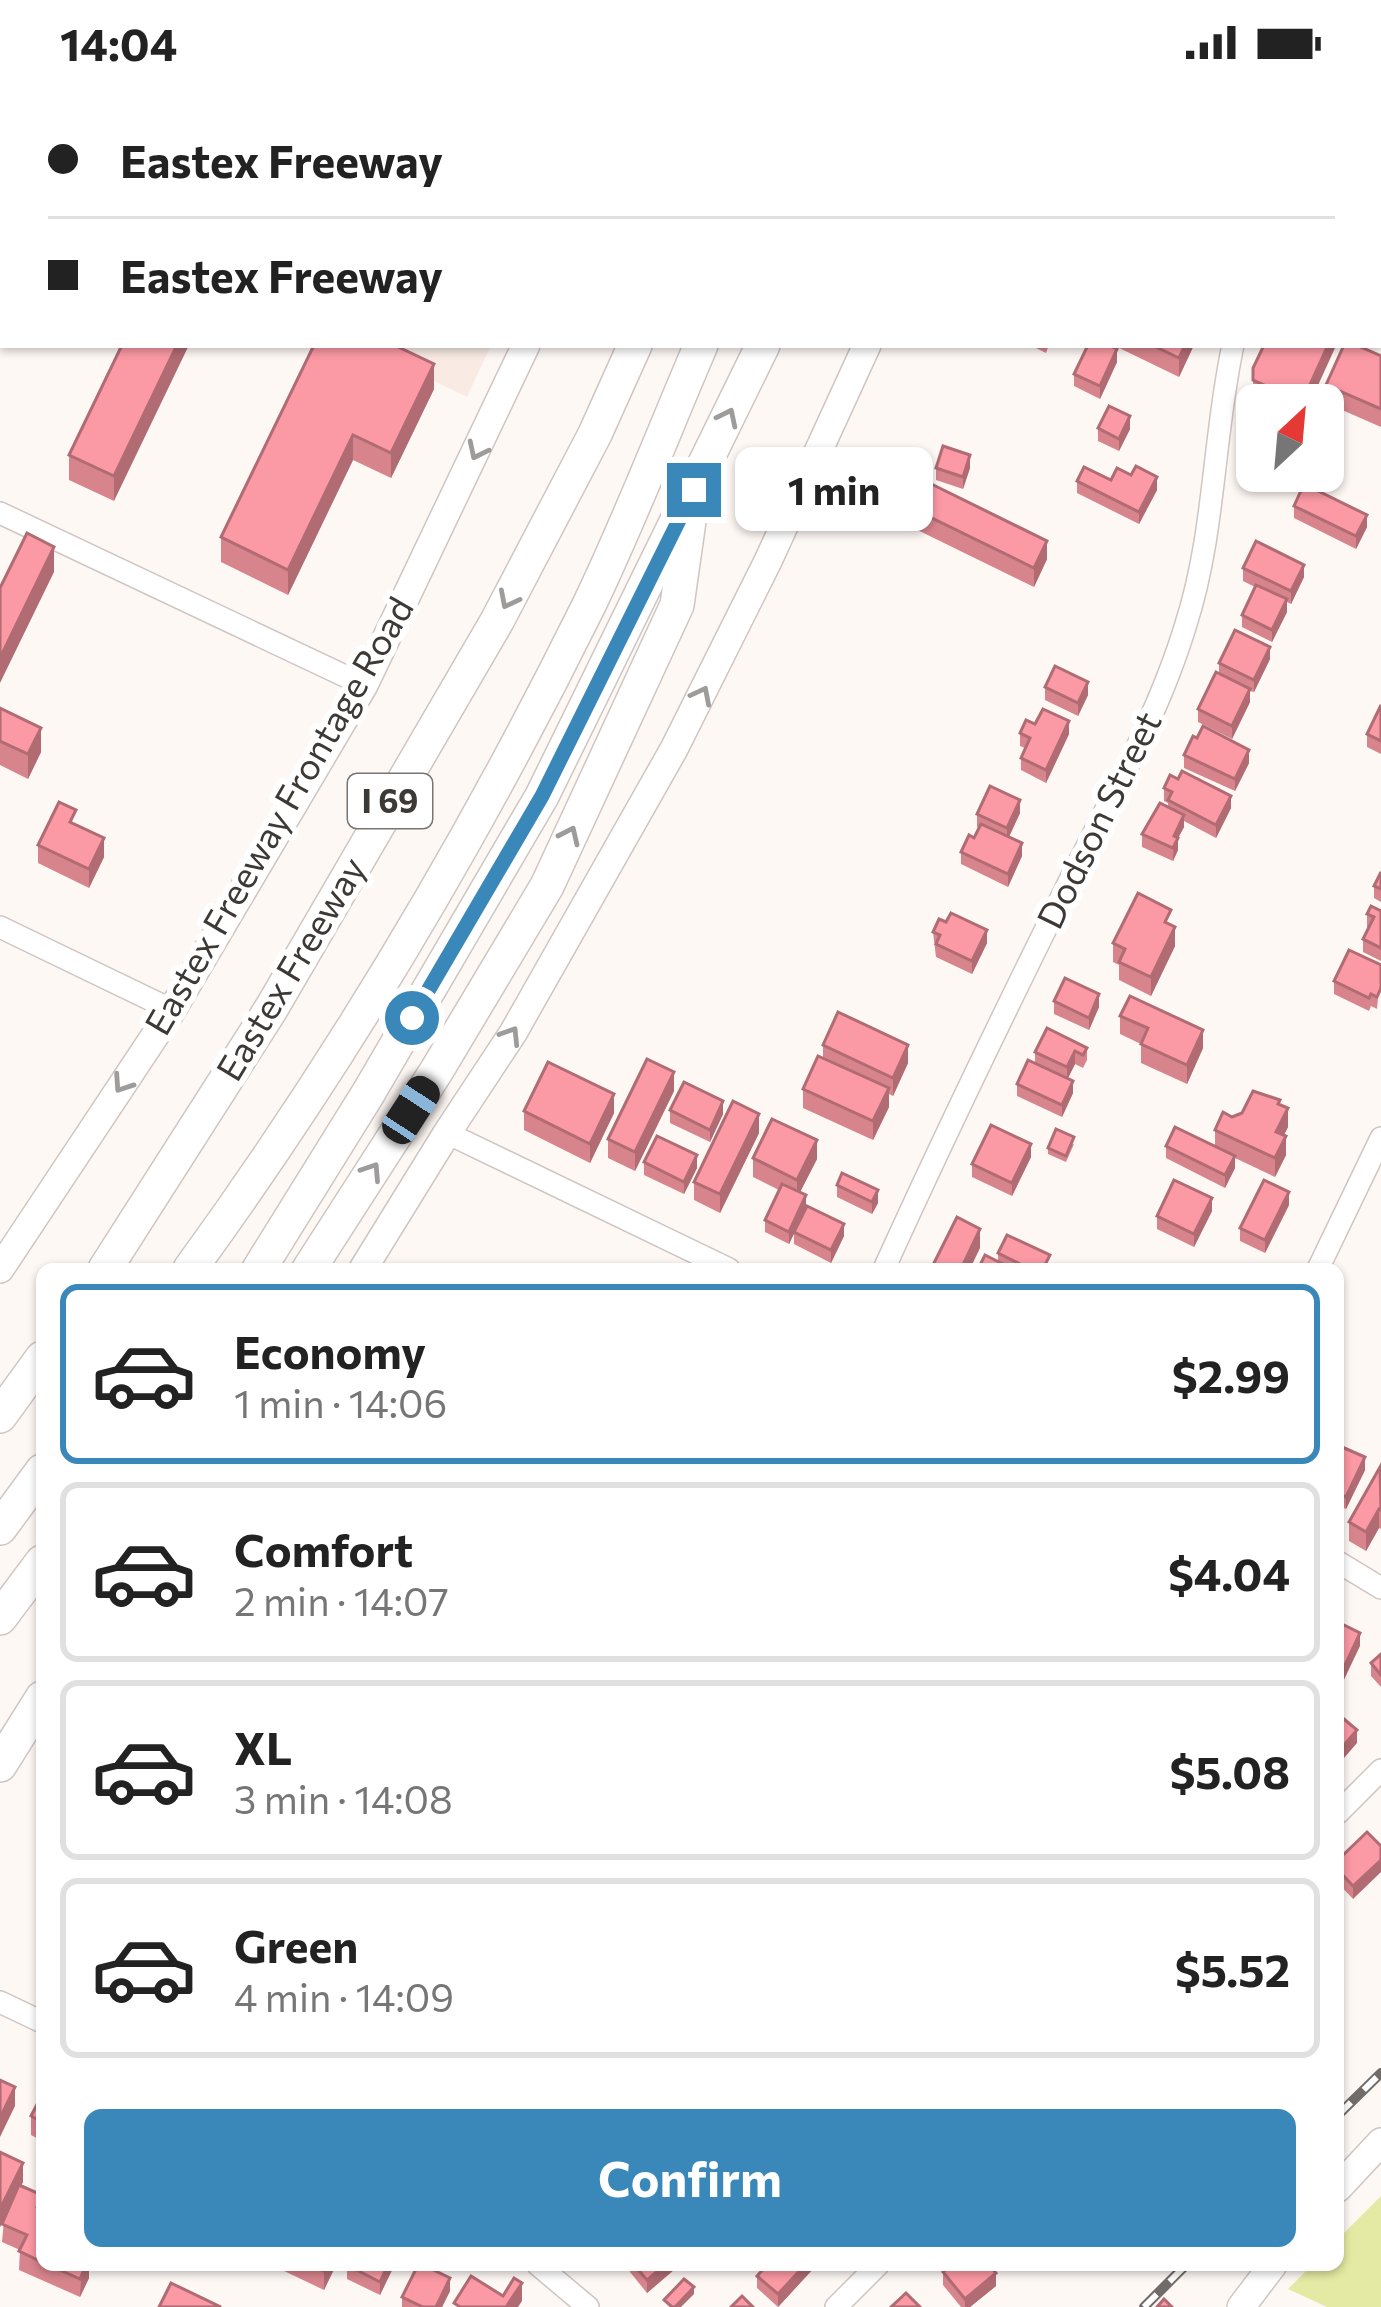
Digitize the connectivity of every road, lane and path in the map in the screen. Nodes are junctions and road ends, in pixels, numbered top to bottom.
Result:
1 (525, 348) edge
2 (634, 348) edge
3 (700, 348) edge
4 (762, 348) edge
5 (866, 348) edge
6 (1232, 348) edge
7 (694, 490) junction
8 (0, 513) edge
9 (364, 686) junction
10 (0, 927) edge
11 (172, 1010) junction
12 (447, 1133) junction
13 (1381, 1138) edge
14 (109, 1263) edge
15 (194, 1263) edge
16 (264, 1263) edge
17 (313, 1263) edge
18 (367, 1263) edge
19 (717, 1263) edge
20 (887, 1263) edge
21 (1321, 1263) edge
22 (0, 1269) edge
23 (36, 1366) edge
24 (5, 1407) edge
25 (36, 1479) edge
26 (0, 1528) edge
27 (1344, 1566) edge
28 (36, 1570) edge
29 (1381, 1588) edge
30 (0, 1618) edge
31 (36, 1708) edge
32 (36, 1732) edge
33 (0, 1765) edge
34 (1381, 1770) edge
35 (0, 1783) edge
36 (1344, 1807) edge
37 (0, 2002) edge
38 (36, 2019) edge
39 (1381, 2142) edge
40 (1344, 2182) edge
41 (545, 2271) edge
42 (872, 2271) edge
43 (1268, 2271) edge
44 (587, 2307) edge
45 (836, 2307) edge
46 (1240, 2307) edge

1 -> 9 main road, Eastex Freeway Frontage Road
2 -> 14 highway, Eastex Freeway / I 69
3 - 15 highway, I 69
7 -> 4 highway
12 -> 5 main road
6 - 20 street, Dodson Street
7 - 16 highway
17 -> 7 highway
8 - 9 street
9 - 11 main road, Eastex Freeway Frontage Road
10 - 11 street
11 -> 22 main road, Eastex Freeway Frontage Road
12 - 18 main road
12 - 19 street
13 - 21 street
23 - 24 highway
25 - 26 highway
27 - 29 street
28 - 30 highway
31 - 33 highway
32 - 35 main road
34 - 36 street
37 - 38 street
39 - 40 main road
41 - 44 street
42 - 45 street
43 - 46 main road

